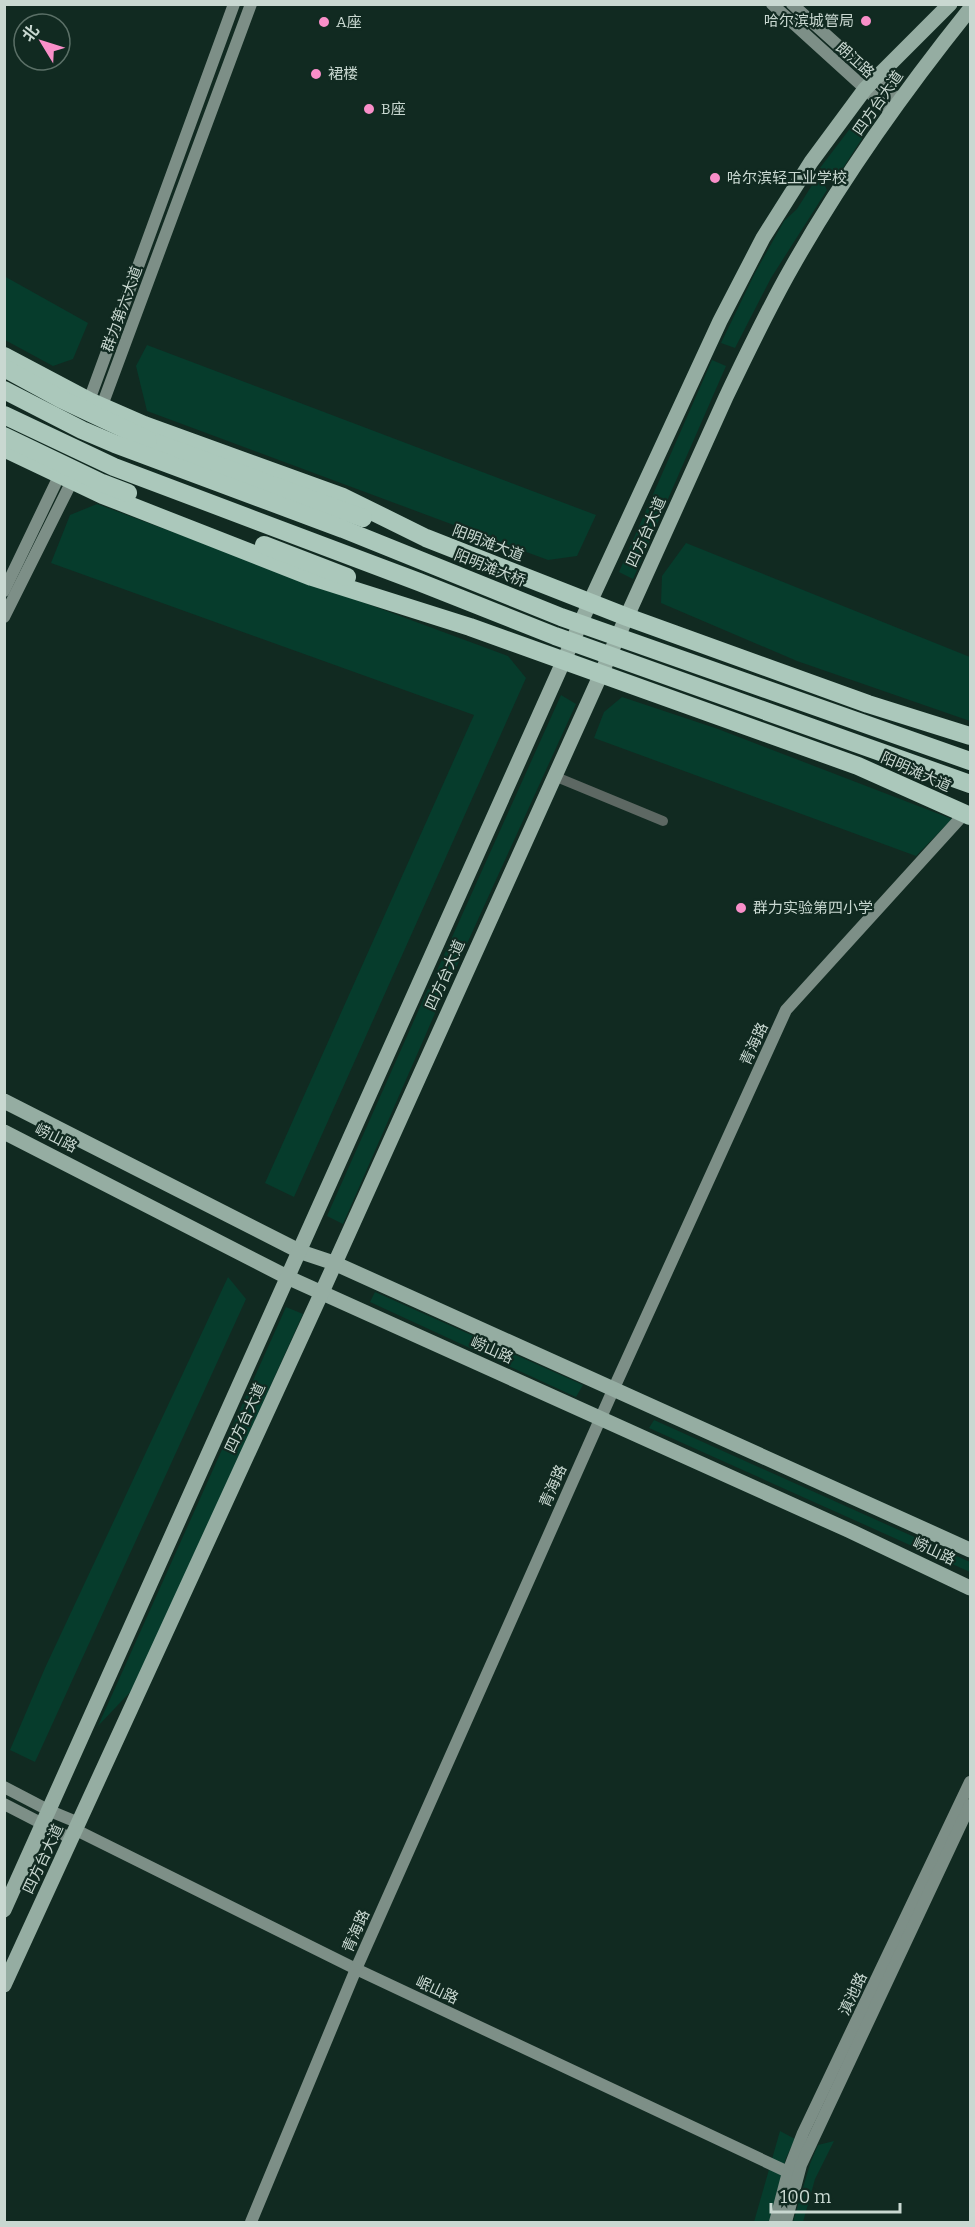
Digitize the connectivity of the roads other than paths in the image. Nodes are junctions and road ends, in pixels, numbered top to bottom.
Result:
1 (234, 4) edge
2 (251, 4) edge
3 (772, 4) edge
4 (792, 4) edge
5 (950, 4) edge
6 (970, 9) edge
7 (869, 84) junction
8 (896, 107) junction
9 (4, 356) edge
10 (4, 368) edge
11 (4, 374) edge
12 (32, 384) junction
13 (4, 390) edge
14 (96, 404) junction
15 (4, 415) edge
16 (4, 436) edge
17 (4, 448) edge
18 (66, 479) junction
19 (426, 538) junction
20 (4, 591) edge
21 (590, 602) junction
22 (4, 617) edge
23 (627, 617) junction
24 (470, 627) junction
25 (564, 661) junction
26 (600, 675) junction
27 (877, 707) junction
28 (970, 736) edge
29 (970, 744) edge
30 (970, 761) edge
31 (554, 776) junction
32 (970, 784) edge
33 (968, 811) edge
34 (663, 821) dead end
35 (4, 1101) edge
36 (4, 1132) edge
37 (300, 1252) junction
38 (334, 1263) junction
39 (289, 1278) junction
40 (322, 1292) junction
41 (614, 1388) junction
42 (600, 1418) junction
43 (970, 1550) edge
44 (970, 1588) edge
45 (970, 1782) edge
46 (4, 1787) edge
47 (4, 1804) edge
48 (970, 1805) edge
49 (46, 1818) junction
50 (76, 1831) junction
51 (4, 1910) edge
52 (356, 1969) junction
53 (4, 1985) edge
54 (788, 2172) junction
55 (251, 2223) edge
56 (775, 2223) edge
57 (786, 2223) edge

1 - 14 street, 群力第六大道
2 - 14 street, 群力第六大道
3 - 7 street, 朗江路
4 - 7 street, 朗江路
5 - 7 main road, 四方台大道
6 - 8 main road, 四方台大道
7 - 8 street, 朗江路
7 - 21 main road, 四方台大道
8 - 23 main road, 四方台大道
9 - 14 highway, 阳明滩大道
10 - 12 highway, bridge
11 - 12 highway, bridge
12 - 19 highway, bridge
13 - 30 highway, 阳明滩大桥, bridge
14 - 18 street, 群力第六大道
14 - 19 highway, 阳明滩大道
15 - 32 highway, bridge
16 - 24 highway, bridge
17 - 18 highway, 阳明滩大道
18 - 20 street, 群力第六大道
18 - 22 street, 群力第六大道
18 - 24 highway, 阳明滩大道
19 - 21 highway, 阳明滩大道
21 - 23 highway, 阳明滩大道
21 - 25 main road, 四方台大道
23 - 26 main road, 四方台大道
23 - 27 highway, 阳明滩大道
24 - 25 highway, 阳明滩大道
25 - 26 highway, 阳明滩大道
25 - 37 main road, 四方台大道
26 - 31 main road, 四方台大道
26 - 33 highway, 阳明滩大道
27 - 28 highway, 阳明滩大道
27 - 29 highway
31 - 34 street
31 - 38 main road, 四方台大道
33 - 41 street, 青海路
35 - 37 main road, 崂山路
36 - 39 main road, 崂山路
37 - 38 main road, 崂山路
37 - 39 main road, 四方台大道
38 - 40 main road, 四方台大道
38 - 41 main road, 崂山路
39 - 40 main road, 崂山路
39 - 49 main road, 四方台大道
40 - 42 main road, 崂山路
40 - 50 main road, 四方台大道
41 - 42 street, 青海路
41 - 43 main road, 崂山路
42 - 44 main road, 崂山路
42 - 52 street, 青海路
45 - 54 street, 滇池路
46 - 49 street, 岷山路
47 - 49 street, 岷山路
48 - 57 street, 滇池路
49 - 50 street, 岷山路
49 - 51 main road, 四方台大道
50 - 52 street, 岷山路
50 - 53 main road, 四方台大道
52 - 54 street, 岷山路
52 - 55 street, 青海路
54 - 56 street, 滇池路

